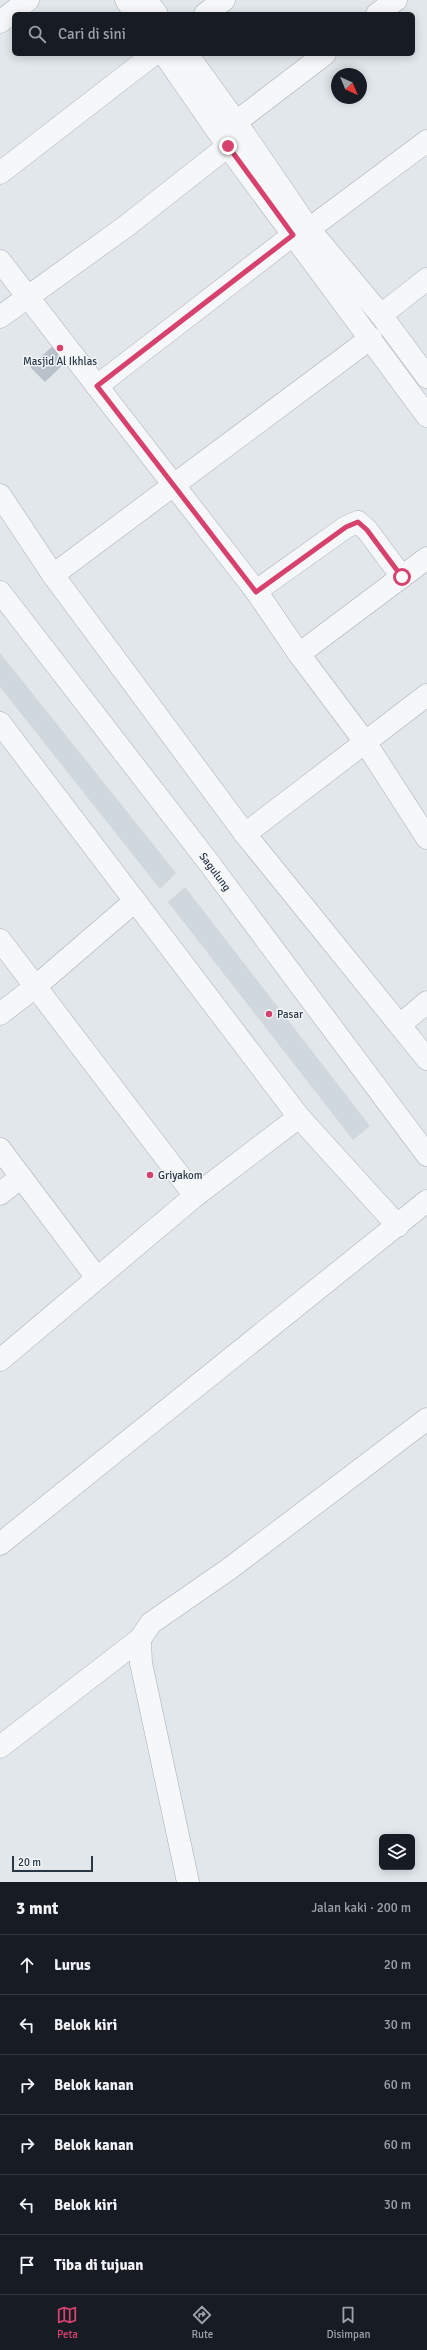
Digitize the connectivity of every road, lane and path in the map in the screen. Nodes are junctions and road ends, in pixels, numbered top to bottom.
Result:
1 (28, 0) edge
2 (126, 0) edge
3 (146, 0) edge
4 (224, 0) edge
5 (396, 0) edge
6 (13, 12) edge
7 (135, 12) edge
8 (155, 12) edge
9 (208, 12) edge
10 (380, 12) edge
11 (12, 13) edge
12 (0, 22) edge
13 (151, 56) edge
14 (165, 56) edge
15 (188, 56) edge
16 (322, 56) edge
17 (236, 122) junction
18 (427, 141) edge
19 (228, 146) junction
20 (0, 174) edge
21 (301, 232) junction
22 (0, 261) edge
23 (427, 280) edge
24 (28, 298) junction
25 (381, 316) junction
26 (0, 317) edge
27 (370, 338) junction
28 (427, 377) edge
29 (97, 386) junction
30 (427, 416) edge
31 (173, 484) junction
32 (0, 495) edge
33 (427, 558) edge
34 (53, 575) junction
35 (402, 577) junction
36 (0, 592) edge
37 (256, 592) junction
38 (299, 654) junction
39 (427, 695) edge
40 (0, 723) edge
41 (365, 742) junction
42 (245, 834) junction
43 (427, 838) edge
44 (135, 901) junction
45 (0, 940) edge
46 (35, 987) junction
47 (427, 1002) edge
48 (0, 1014) edge
49 (400, 1025) junction
50 (427, 1059) edge
51 (299, 1117) junction
52 (0, 1149) edge
53 (427, 1155) edge
54 (21, 1177) junction
55 (0, 1194) edge
56 (194, 1196) junction
57 (427, 1201) edge
58 (398, 1226) junction
59 (97, 1278) junction
60 (0, 1360) edge
61 (427, 1419) edge
62 (0, 1544) edge
63 (140, 1639) junction
64 (0, 1747) edge
65 (188, 1882) edge

1 - 6 street
2 - 7 street
3 - 8 street
4 - 9 street
5 - 10 street
11 - 12 street
13 - 20 street
14 - 19 street
15 - 17 street
16 - 17 street
17 - 21 street
18 - 21 street
19 - 21 street
19 - 24 street
21 - 25 street
21 - 27 street
21 - 29 street
22 - 24 street
23 - 25 street
24 - 26 street
24 - 29 street
25 - 28 street
27 - 30 street
27 - 31 street
29 - 31 street
31 - 34 street
31 - 37 street
32 - 34 street
33 - 35 street
34 - 42 street
35 - 37 street
35 - 38 street
36 - 53 street, Sagulung
37 - 38 street
38 - 41 street
39 - 41 street
40 - 44 street
41 - 42 street
41 - 43 street
42 - 49 street
44 - 46 street
44 - 51 street
45 - 46 street
46 - 48 street
46 - 56 street
47 - 49 street
49 - 50 street
51 - 56 street
51 - 58 street
52 - 54 street
54 - 55 street
54 - 59 street
56 - 59 street
57 - 58 street
58 - 62 street
59 - 60 street
61 - 63 street
63 - 64 street
63 - 65 street

